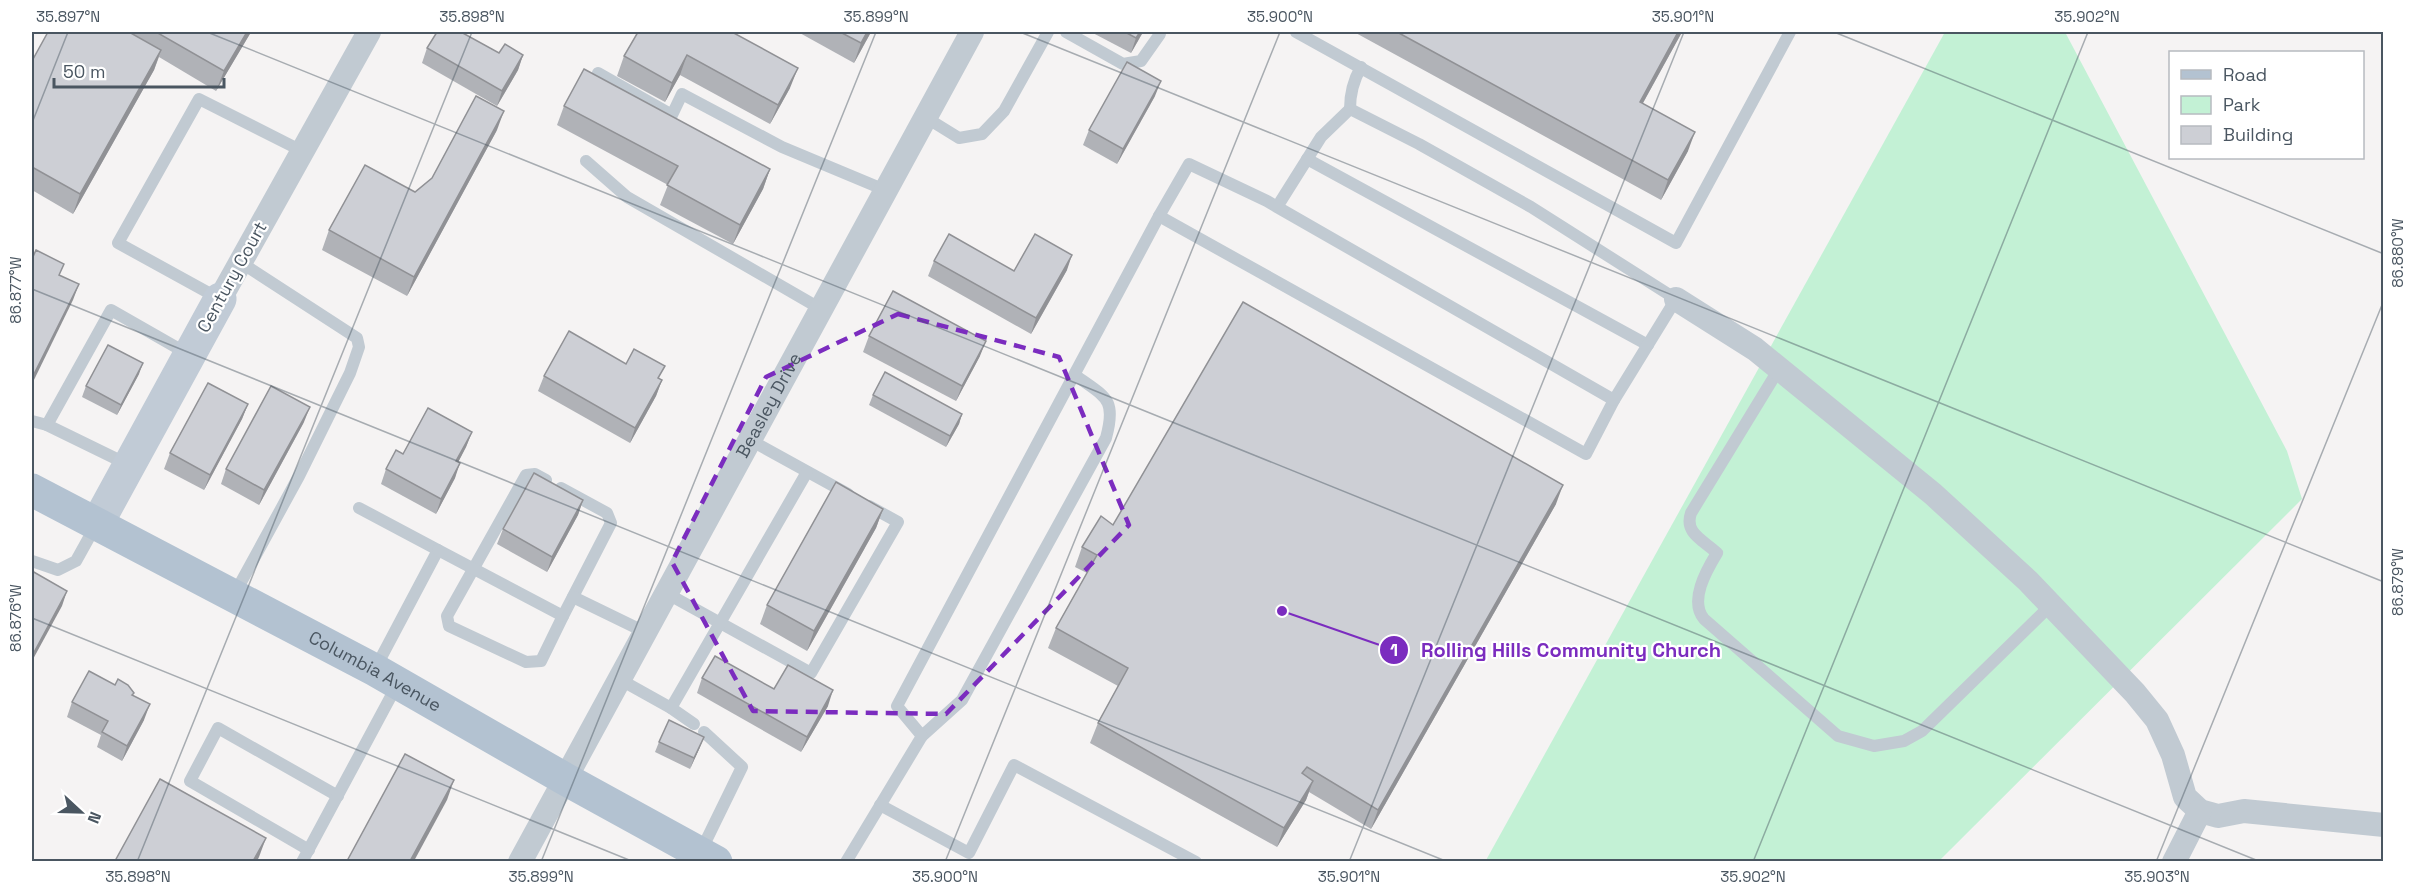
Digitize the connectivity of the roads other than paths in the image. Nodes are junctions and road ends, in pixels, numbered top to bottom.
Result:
1 (369, 32) edge
2 (1048, 32) edge
3 (1066, 32) edge
4 (1296, 32) edge
5 (1790, 32) edge
6 (967, 33) edge
7 (1160, 34) dead end
8 (1361, 67) junction
9 (598, 73) dead end
10 (1350, 109) junction
11 (925, 117) junction
12 (302, 151) junction
13 (1307, 159) junction
14 (586, 161) dead end
15 (885, 190) junction
16 (1277, 207) junction
17 (1159, 216) junction
18 (240, 262) junction
19 (220, 299) junction
20 (1676, 299) junction
21 (821, 309) junction
22 (1648, 345) junction
23 (189, 355) junction
24 (1779, 369) junction
25 (1075, 375) junction
26 (1614, 400) junction
27 (32, 422) edge
28 (46, 425) junction
29 (750, 440) junction
30 (130, 465) junction
31 (807, 472) junction
32 (32, 490) edge
33 (359, 508) dead end
34 (97, 524) junction
35 (438, 550) junction
36 (32, 561) edge
37 (472, 568) junction
38 (666, 593) junction
39 (233, 597) junction
40 (573, 597) junction
41 (2051, 605) junction
42 (562, 616) junction
43 (719, 622) junction
44 (645, 632) junction
45 (386, 677) junction
46 (620, 679) junction
47 (671, 708) junction
48 (922, 736) junction
49 (565, 779) junction
50 (338, 796) junction
51 (880, 805) junction
52 (2200, 811) junction
53 (2384, 825) edge
54 (309, 850) junction
55 (708, 857) edge
56 (302, 861) edge
57 (520, 861) edge
58 (846, 861) edge
59 (1196, 861) edge
60 (2174, 861) edge

1 - 12 street, Century Court
2 - 11 lane
3 - 7 lane
4 - 8 lane
5 - 8 lane
6 - 11 street, Beasley Drive
8 - 10 lane
9 - 15 lane
10 - 13 lane
10 - 20 lane
11 - 15 street, Beasley Drive
12 - 18 street, Century Court
12 - 19 lane
13 - 16 lane
13 - 22 lane
14 - 21 lane
15 - 21 street, Beasley Drive
16 - 17 lane
16 - 26 lane
17 - 25 lane
17 - 26 lane
18 - 19 street, Century Court
18 - 39 lane
19 - 23 main road, Century Court
20 - 22 lane
20 - 24 street
21 - 29 street, Beasley Drive
22 - 26 lane
23 - 28 lane
23 - 30 main road, Century Court
24 - 41 street
24 - 41 lane
25 - 48 lane
25 - 48 lane
27 - 28 lane
28 - 30 lane
29 - 31 lane
29 - 38 street, Beasley Drive
30 - 34 main road, Century Court
31 - 43 lane
31 - 43 lane
32 - 34 main road, Columbia Avenue
33 - 35 lane
34 - 36 lane
34 - 39 main road, Columbia Avenue
35 - 37 lane
35 - 45 lane
37 - 40 lane
37 - 42 lane
37 - 42 lane
38 - 43 lane
38 - 44 street, Beasley Drive
39 - 45 main road, Columbia Avenue
40 - 42 lane
40 - 44 lane
41 - 52 street
43 - 47 lane
44 - 46 street, Beasley Drive
45 - 49 main road, Columbia Avenue
45 - 50 lane
46 - 47 lane
46 - 49 street, Beasley Drive
47 - 55 lane
48 - 51 lane
49 - 55 main road, Columbia Avenue
49 - 57 street, Beasley Drive
50 - 54 lane
50 - 54 lane
51 - 58 lane
51 - 59 lane
52 - 53 street
52 - 60 street
54 - 56 lane

